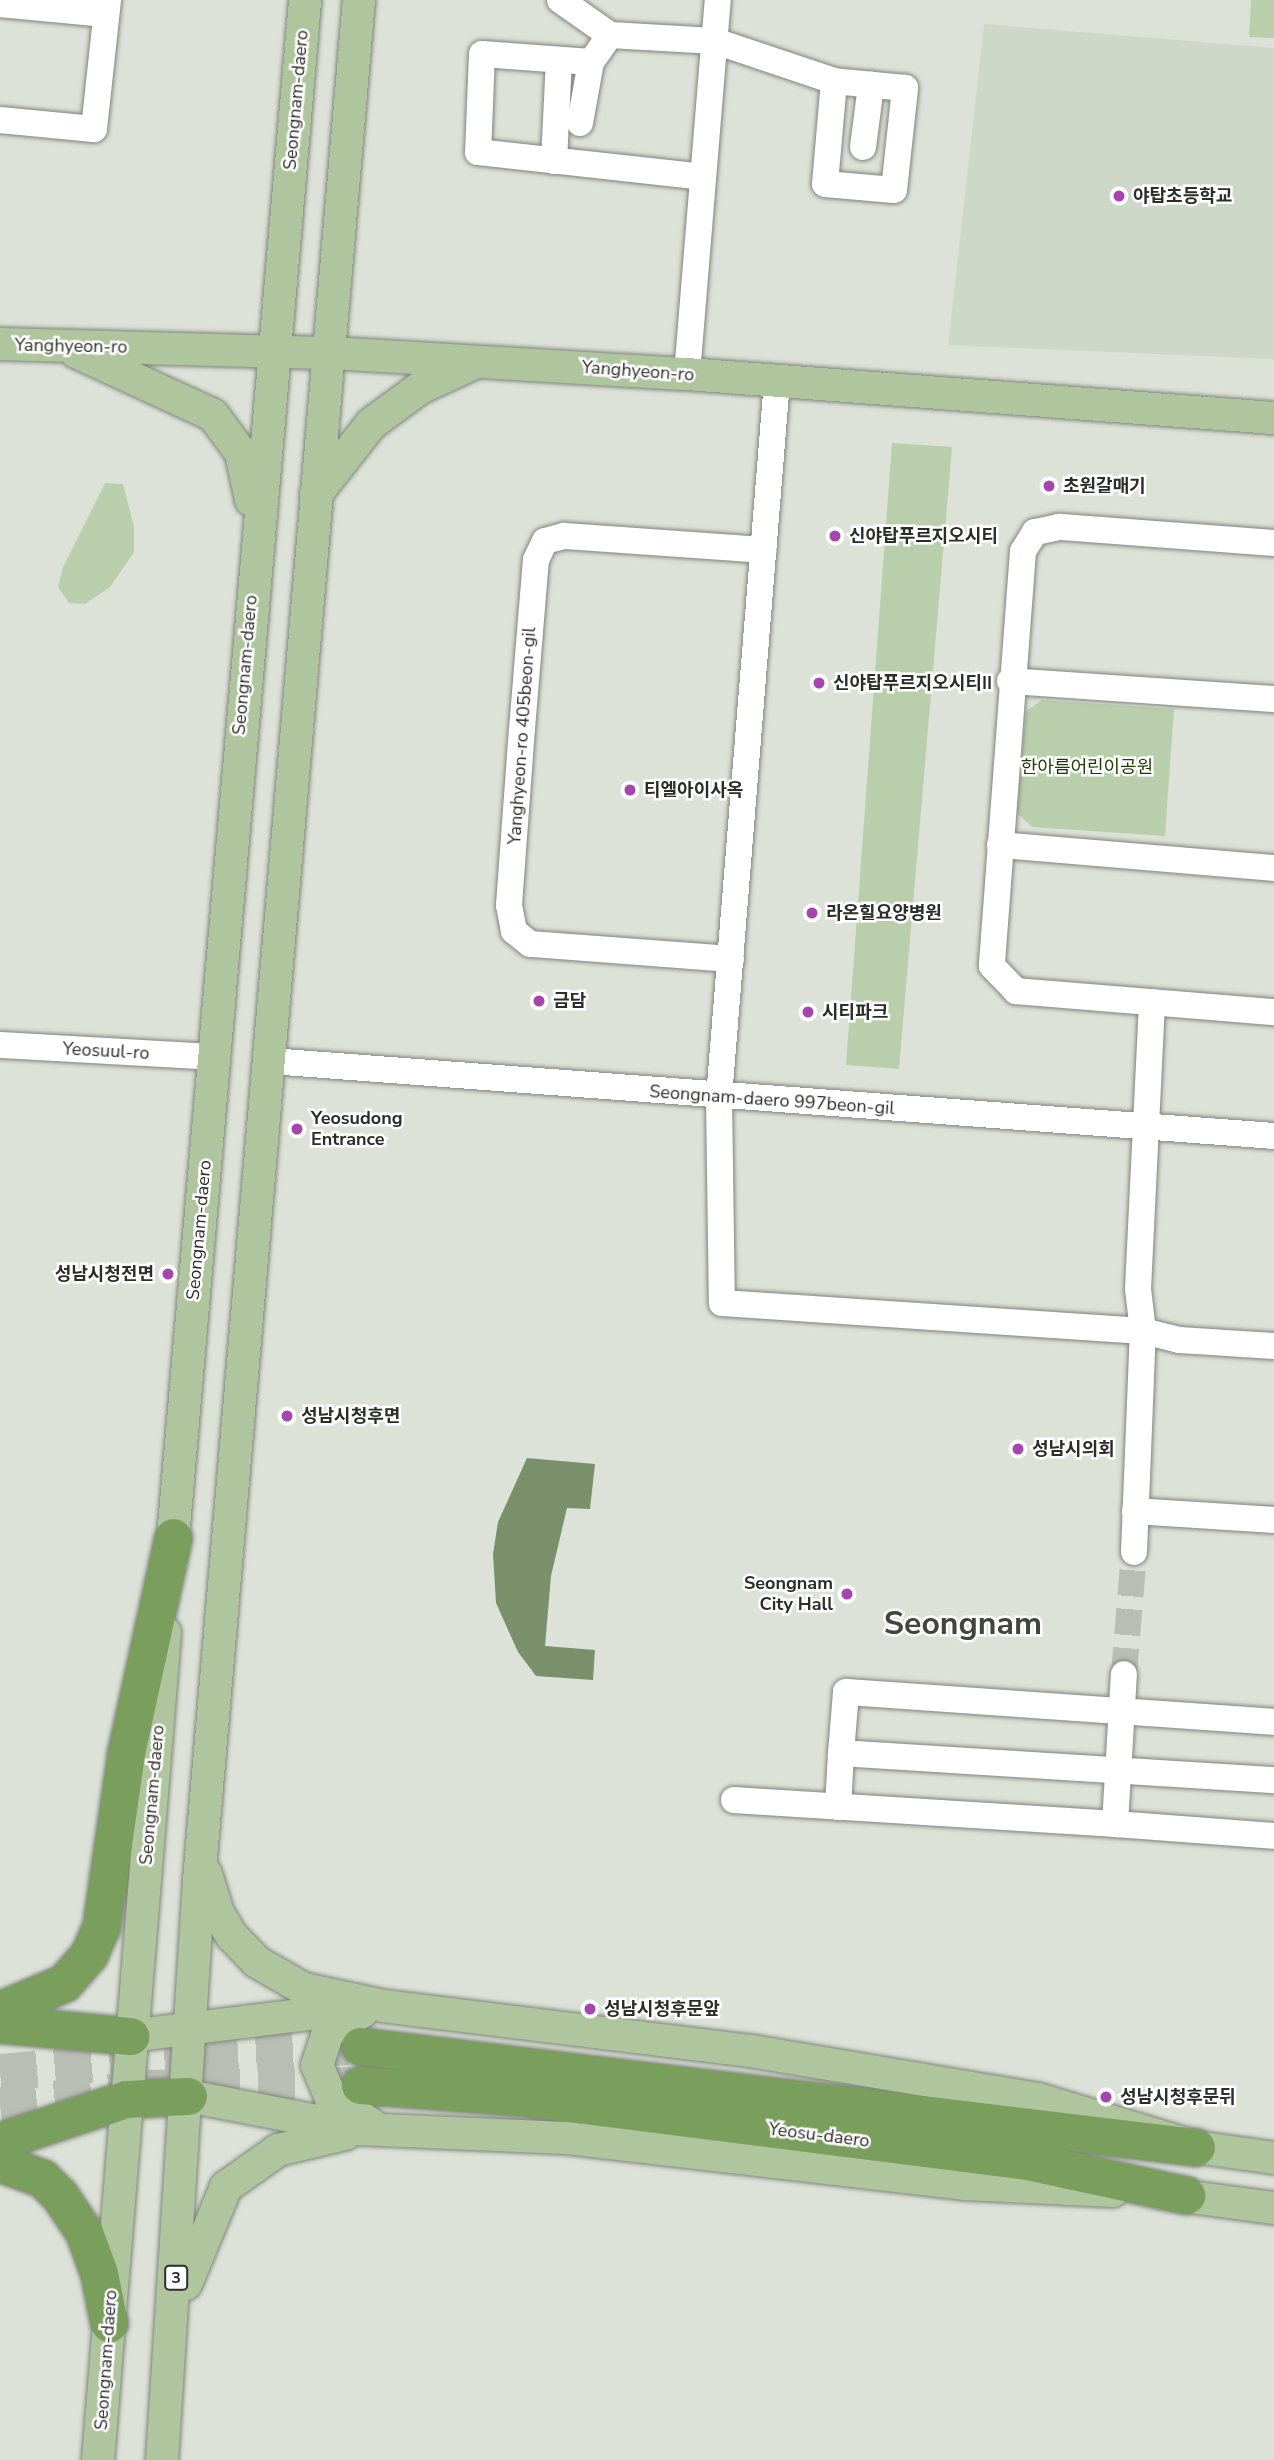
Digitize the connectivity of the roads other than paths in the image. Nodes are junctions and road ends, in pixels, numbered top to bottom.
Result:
1 (305, 0) edge
2 (359, 0) edge
3 (561, 0) edge
4 (721, 2) edge
5 (0, 5) edge
6 (107, 7) edge
7 (610, 35) junction
8 (715, 41) junction
9 (559, 60) junction
10 (591, 62) junction
11 (834, 81) junction
12 (871, 85) junction
13 (0, 120) edge
14 (580, 123) dead end
15 (863, 147) dead end
16 (554, 161) junction
17 (703, 177) junction
18 (0, 344) edge
19 (62, 346) junction
20 (274, 350) junction
21 (331, 353) junction
22 (478, 362) junction
23 (687, 374) junction
24 (777, 382) junction
25 (1274, 418) edge
26 (316, 494) junction
27 (258, 527) junction
28 (1274, 544) edge
29 (764, 550) junction
30 (1010, 681) junction
31 (1274, 698) edge
32 (1000, 845) junction
33 (1274, 868) edge
34 (731, 959) junction
35 (1152, 1002) junction
36 (1274, 1012) edge
37 (0, 1045) edge
38 (213, 1057) junction
39 (270, 1061) junction
40 (719, 1097) junction
41 (1144, 1126) junction
42 (1274, 1136) edge
43 (1143, 1331) junction
44 (1274, 1346) edge
45 (1135, 1511) junction
46 (1274, 1520) edge
47 (173, 1537) junction
48 (1133, 1552) tunnel mouth
49 (1124, 1674) tunnel mouth
50 (1122, 1712) junction
51 (1274, 1722) edge
52 (841, 1753) junction
53 (1119, 1770) junction
54 (1274, 1780) edge
55 (734, 1800) dead end
56 (838, 1807) junction
57 (1115, 1824) junction
58 (1274, 1836) edge
59 (203, 1845) junction
60 (383, 2006) junction
61 (0, 2010) edge
62 (0, 2024) edge
63 (191, 2031) junction
64 (130, 2036) junction
65 (360, 2046) tunnel mouth
66 (360, 2085) tunnel mouth
67 (188, 2096) junction
68 (126, 2099) junction
69 (388, 2131) junction
70 (0, 2141) edge
71 (1196, 2147) junction
72 (1274, 2158) edge
73 (0, 2163) edge
74 (1186, 2195) junction
75 (1274, 2208) edge
76 (173, 2320) junction
77 (108, 2323) junction
78 (98, 2460) edge
79 (162, 2460) edge

1 - 20 main road, Seongnam-daero
2 - 21 main road
3 - 7 street
4 - 8 street
5 - 6 street
6 - 13 street
7 - 8 street
7 - 10 street
8 - 11 street
8 - 17 street
9 - 10 street
9 - 16 street
9 - 16 street
10 - 14 street
11 - 12 street
11 - 12 street
12 - 15 street
16 - 17 street
17 - 23 street
18 - 19 main road, Yanghyeon-ro
19 - 20 main road, Yanghyeon-ro
19 - 27 main road
20 - 21 main road, Yanghyeon-ro
20 - 27 main road, Seongnam-daero
21 - 22 main road, Yanghyeon-ro
21 - 26 main road
22 - 23 main road, Yanghyeon-ro
22 - 26 main road
23 - 24 main road, Yanghyeon-ro
24 - 25 main road, Yanghyeon-ro
24 - 29 street
26 - 39 main road
27 - 38 main road, Seongnam-daero
28 - 30 street
29 - 34 street
29 - 34 street, Yanghyeon-ro 405beon-gil
30 - 31 street
30 - 32 street
32 - 33 street
32 - 35 street
34 - 40 street
35 - 36 street
35 - 41 street
37 - 38 street, Yeosuul-ro
38 - 47 main road, Seongnam-daero
39 - 40 street, Seongnam-daero 997beon-gil
39 - 59 main road
40 - 41 street, Seongnam-daero 997beon-gil
40 - 43 street
41 - 42 street, Seongnam-daero 997beon-gil
41 - 43 street
43 - 44 street
43 - 45 street
45 - 46 street
45 - 48 street
47 - 61 highway
47 - 64 main road, Seongnam-daero
49 - 50 street
50 - 51 street
50 - 52 street
50 - 53 street
52 - 53 street
52 - 56 street
53 - 54 street
53 - 57 street
55 - 56 street
56 - 57 street
57 - 58 street
59 - 60 main road
59 - 63 main road
60 - 63 main road
60 - 69 main road
60 - 71 main road
62 - 64 highway
63 - 64 main road
63 - 67 main road, 3
64 - 68 main road, Seongnam-daero
65 - 71 highway, Yeosu-daero
66 - 74 highway, Yeosu-daero
67 - 68 highway
67 - 69 main road
67 - 76 main road, 3
68 - 70 highway
68 - 77 main road, Seongnam-daero
69 - 74 main road
69 - 76 main road
71 - 72 main road, Yeosu-daero
73 - 77 highway
74 - 75 main road, Yeosu-daero
76 - 79 main road, 3
77 - 78 main road, Seongnam-daero

